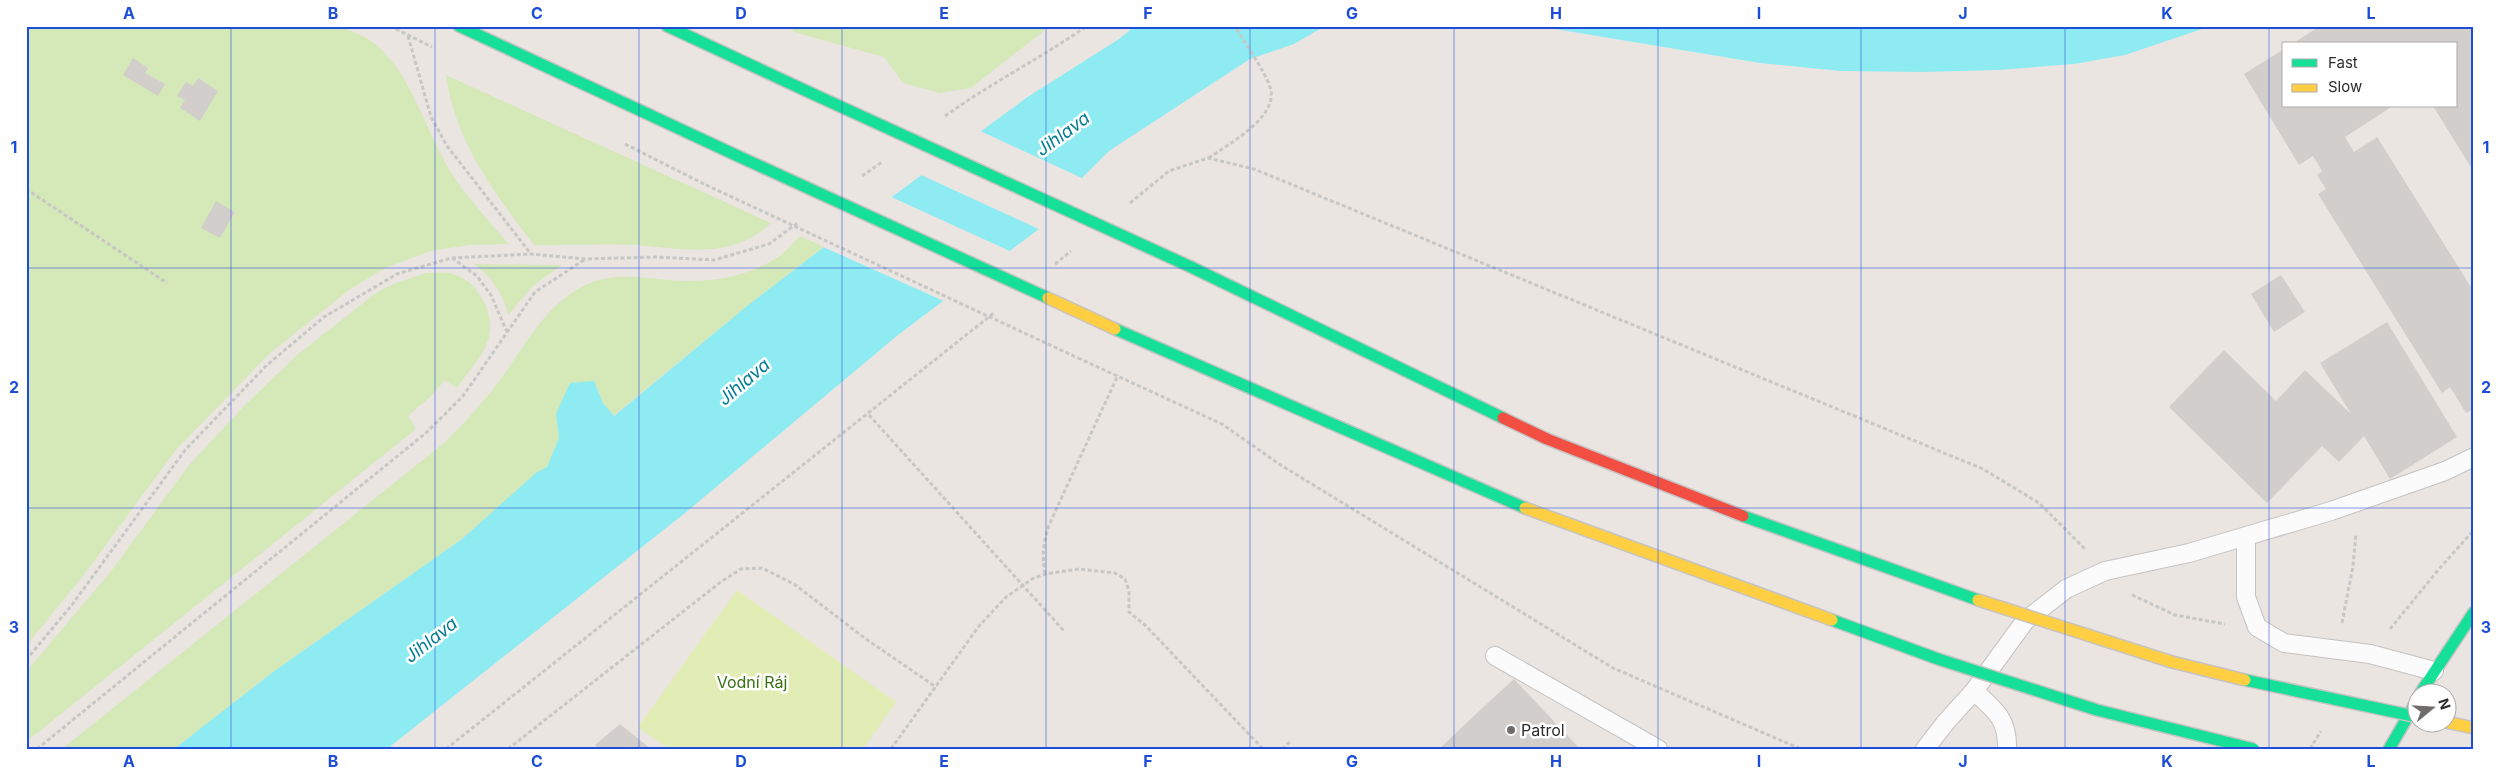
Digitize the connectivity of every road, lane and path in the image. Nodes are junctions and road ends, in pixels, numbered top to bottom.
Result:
1 (459, 26) edge
2 (667, 26) edge
3 (1235, 26) edge
4 (408, 35) dead end
5 (1208, 158) dead end
6 (706, 185) dead end
7 (26, 189) edge
8 (769, 244) dead end
9 (532, 254) junction
10 (451, 258) junction
11 (585, 259) junction
12 (167, 283) dead end
13 (507, 332) junction
14 (1118, 375) junction
15 (869, 415) dead end
16 (2474, 458) edge
17 (2359, 501) junction
18 (2246, 536) junction
19 (2105, 570) junction
20 (1045, 574) junction
21 (1024, 586) junction
22 (2474, 612) edge
23 (2257, 627) junction
24 (1065, 632) dead end
25 (2336, 650) junction
26 (1495, 656) dead end
27 (26, 660) edge
28 (2434, 671) junction
29 (2428, 682) edge
30 (936, 687) junction
31 (1974, 690) junction
32 (2408, 715) edge
33 (2408, 716) edge
34 (2458, 725) edge
35 (2474, 728) edge
36 (1292, 741) dead end
37 (37, 749) edge
38 (508, 749) edge
39 (891, 749) edge
40 (1263, 749) edge
41 (1282, 749) edge
42 (1658, 749) edge
43 (1801, 749) edge
44 (1925, 749) edge
45 (2007, 749) edge
46 (2254, 749) edge
47 (2388, 749) edge

1 - 46 main road, bridge
2 - 32 main road, bridge
3 - 5 path
4 - 9 path
6 - 14 path, bridge
7 - 12 path
8 - 11 path
9 - 10 path
9 - 11 path
10 - 13 path
10 - 27 path
11 - 13 path
13 - 37 path
14 - 20 path
14 - 43 path
15 - 21 path
16 - 17 lane
17 - 18 lane
17 - 25 path
18 - 19 lane
18 - 23 lane
19 - 23 path
19 - 31 lane
20 - 21 path
20 - 40 path
21 - 24 path
21 - 30 path
22 - 28 main road
23 - 25 lane
25 - 28 lane
26 - 42 lane
28 - 29 main road
30 - 38 path
30 - 39 path
31 - 44 lane
31 - 45 lane
33 - 47 main road
34 - 35 main road
36 - 41 path

